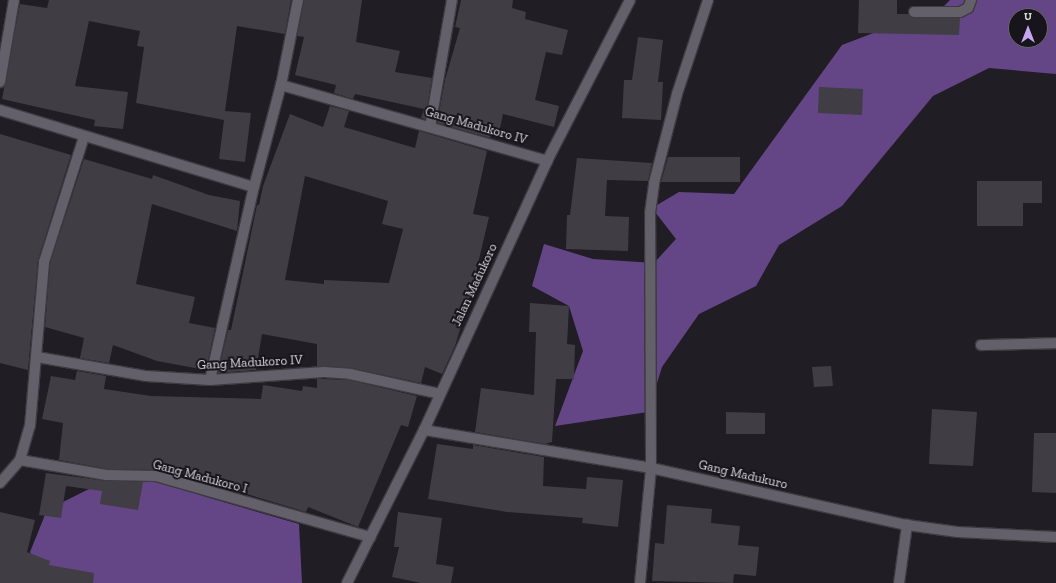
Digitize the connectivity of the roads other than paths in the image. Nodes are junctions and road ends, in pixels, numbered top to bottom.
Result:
1 (14, 0) edge
2 (298, 0) edge
3 (452, 0) edge
4 (630, 0) edge
5 (708, 0) edge
6 (972, 0) edge
7 (914, 12) dead end
8 (0, 82) edge
9 (281, 85) junction
10 (0, 110) edge
11 (430, 127) junction
12 (84, 137) junction
13 (547, 161) junction
14 (254, 187) junction
15 (1056, 343) edge
16 (981, 345) dead end
17 (37, 357) junction
18 (210, 380) junction
19 (440, 394) junction
20 (424, 430) junction
21 (20, 460) junction
22 (651, 468) junction
23 (0, 482) edge
24 (906, 525) junction
25 (370, 537) junction
26 (1056, 537) edge
27 (347, 583) edge
28 (640, 583) edge
29 (899, 583) edge

1 - 8 street
2 - 9 street
3 - 11 street
4 - 13 street, Jalan Madukoro
5 - 22 street
6 - 7 street
9 - 11 street, Gang Madukoro IV
9 - 14 street
10 - 12 street
11 - 13 street, Gang Madukoro IV
12 - 14 street
12 - 17 street
13 - 19 street, Jalan Madukoro
14 - 18 street
15 - 16 street
17 - 18 street, Gang Madukoro IV
17 - 21 street
18 - 19 street, Gang Madukoro IV
19 - 20 street, Jalan Madukoro
20 - 22 street, Gang Madukuro
20 - 25 street, Jalan Madukoro
21 - 23 street
21 - 25 street, Gang Madukoro I
22 - 24 street, Gang Madukuro
22 - 28 street
24 - 26 street, Gang Madukuro
24 - 29 street
25 - 27 street, Jalan Madukoro

